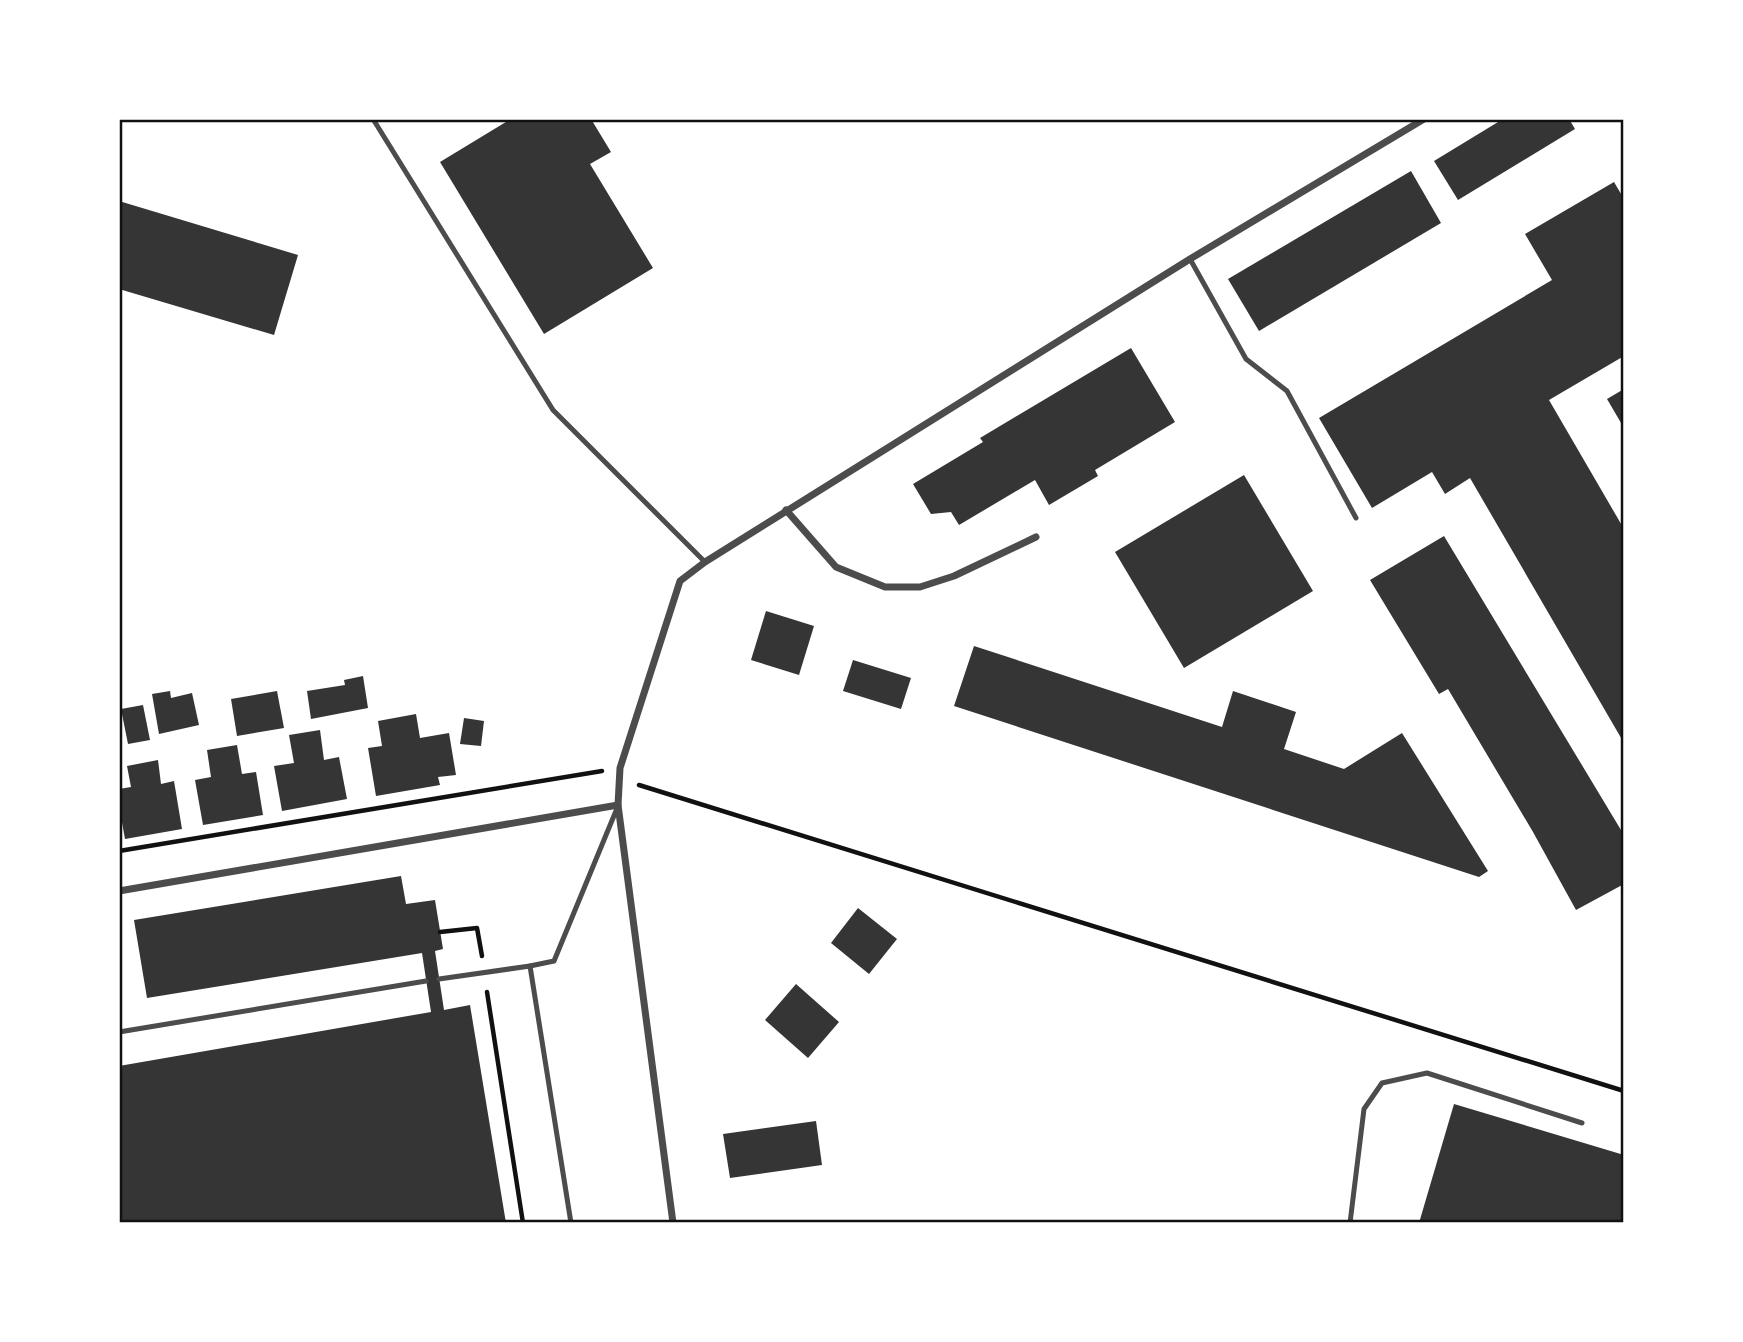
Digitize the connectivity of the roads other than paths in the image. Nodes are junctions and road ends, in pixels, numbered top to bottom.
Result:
1 (373, 119) edge
2 (1424, 119) edge
3 (1190, 259) junction
4 (786, 510) junction
5 (1356, 518) dead end
6 (1036, 537) dead end
7 (705, 562) junction
8 (618, 805) junction
9 (119, 891) edge
10 (530, 965) junction
11 (439, 979) dead end
12 (426, 981) dead end
13 (119, 1032) edge
14 (1583, 1123) dead end
15 (570, 1223) edge
16 (673, 1223) edge
17 (1350, 1223) edge

1 - 7 lane
2 - 3 street
3 - 4 street
3 - 5 lane
4 - 6 street
4 - 7 street
7 - 8 street
8 - 9 street
8 - 10 lane
8 - 16 street
10 - 11 lane
10 - 15 lane
12 - 13 lane
14 - 17 lane

